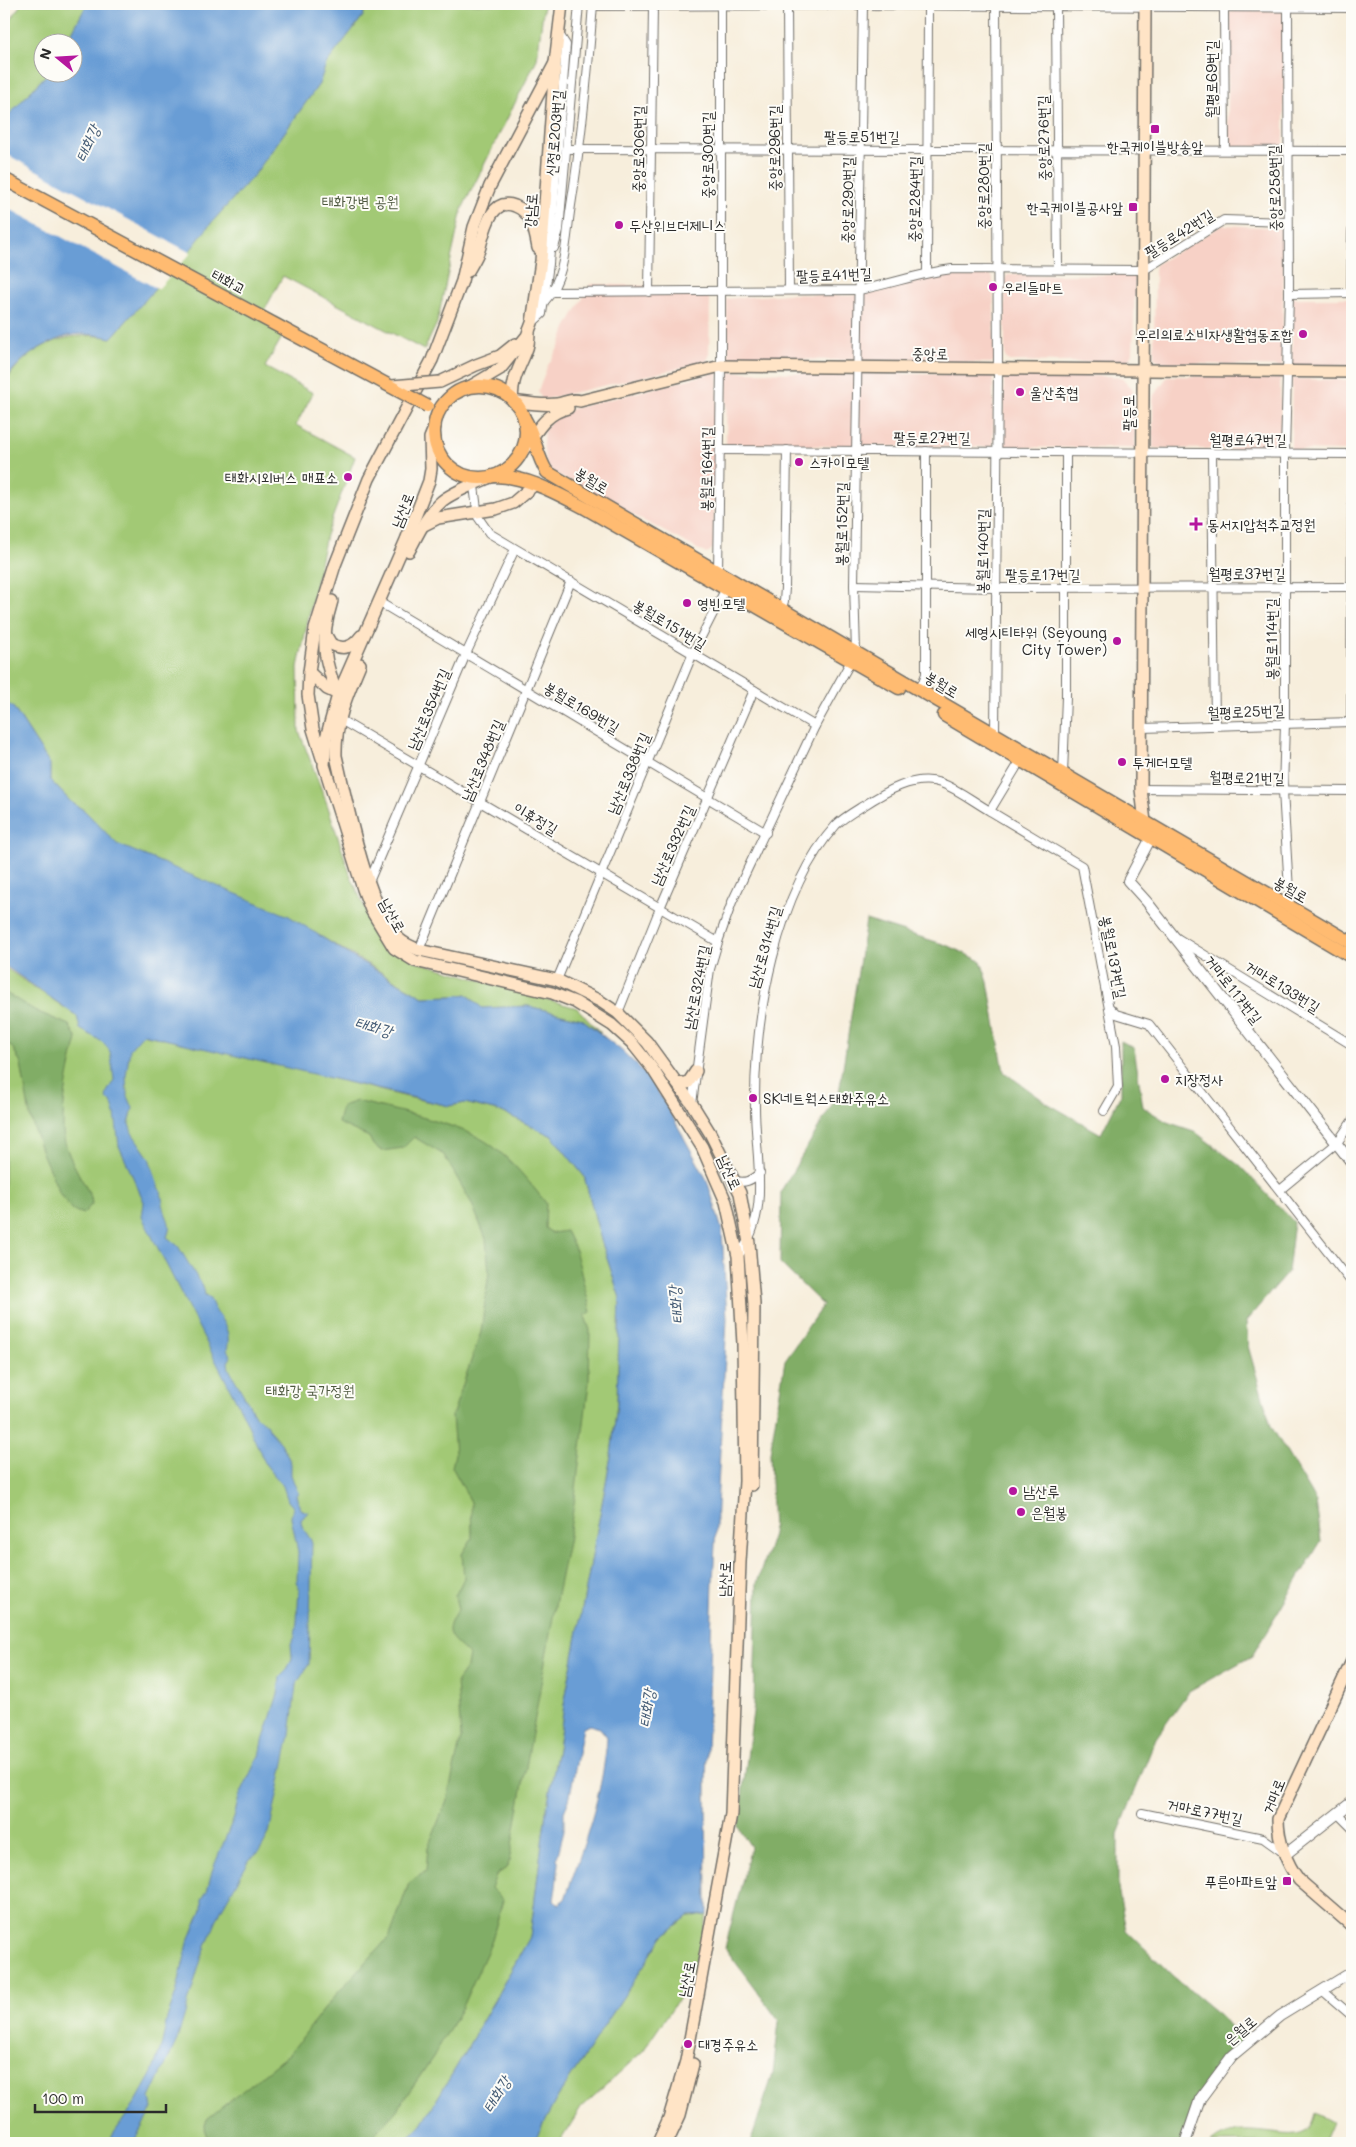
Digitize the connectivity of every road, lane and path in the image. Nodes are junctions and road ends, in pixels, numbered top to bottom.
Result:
1 (562, 4) edge
2 (579, 4) edge
3 (863, 4) edge
4 (593, 5) edge
5 (721, 5) edge
6 (996, 5) edge
7 (653, 6) junction
8 (787, 6) junction
9 (928, 6) junction
10 (1145, 6) edge
11 (1288, 6) edge
12 (1056, 7) junction
13 (1224, 8) junction
14 (1352, 8) edge
15 (559, 34) junction
16 (555, 63) junction
17 (566, 149) junction
18 (580, 149) junction
19 (652, 149) junction
20 (721, 149) junction
21 (788, 150) junction
22 (861, 150) junction
23 (928, 150) junction
24 (996, 150) junction
25 (1057, 150) junction
26 (1145, 150) junction
27 (1225, 150) junction
28 (1287, 151) junction
29 (1352, 151) edge
30 (4, 179) edge
31 (1288, 222) junction
32 (1352, 232) edge
33 (545, 263) junction
34 (997, 269) junction
35 (1058, 269) junction
36 (1144, 270) junction
37 (927, 273) junction
38 (462, 281) junction
39 (789, 290) junction
40 (859, 290) junction
41 (721, 291) junction
42 (553, 292) junction
43 (649, 292) junction
44 (1352, 293) edge
45 (1289, 294) junction
46 (544, 302) junction
47 (531, 327) junction
48 (721, 366) junction
49 (858, 366) junction
50 (998, 369) junction
51 (1144, 371) junction
52 (1286, 371) junction
53 (1352, 372) edge
54 (392, 386) junction
55 (466, 389) junction
56 (513, 400) junction
57 (580, 401) junction
58 (439, 412) junction
59 (524, 418) junction
60 (435, 426) junction
61 (533, 437) junction
62 (720, 450) junction
63 (787, 450) junction
64 (857, 451) junction
65 (926, 451) junction
66 (997, 452) junction
67 (1066, 452) junction
68 (521, 453) junction
69 (1143, 453) junction
70 (1212, 453) junction
71 (1285, 453) junction
72 (1352, 454) edge
73 (493, 476) junction
74 (474, 481) junction
75 (535, 484) junction
76 (1352, 485) edge
77 (477, 511) junction
78 (423, 526) junction
79 (515, 549) junction
80 (335, 565) junction
81 (718, 572) junction
82 (571, 581) junction
83 (728, 584) junction
84 (854, 585) junction
85 (925, 586) junction
86 (1142, 587) junction
87 (1212, 587) junction
88 (1285, 587) junction
89 (1352, 587) edge
90 (995, 588) junction
91 (1066, 588) junction
92 (384, 605) junction
93 (779, 613) junction
94 (369, 624) junction
95 (324, 632) junction
96 (693, 653) junction
97 (466, 654) junction
98 (854, 656) junction
99 (309, 672) junction
100 (526, 690) junction
101 (754, 690) junction
102 (920, 690) junction
103 (344, 693) junction
104 (340, 715) junction
105 (1351, 722) edge
106 (1285, 723) junction
107 (815, 726) junction
108 (1215, 726) junction
109 (1142, 728) junction
110 (995, 734) junction
111 (1023, 756) junction
112 (647, 762) junction
113 (324, 765) junction
114 (418, 765) junction
115 (1063, 774) junction
116 (1141, 789) junction
117 (1283, 791) junction
118 (1352, 791) edge
119 (708, 798) junction
120 (479, 801) junction
121 (990, 811) junction
122 (767, 829) junction
123 (1151, 830) junction
124 (601, 873) junction
125 (369, 882) junction
126 (1290, 906) junction
127 (660, 908) junction
128 (1173, 935) junction
129 (718, 942) junction
130 (1352, 943) edge
131 (419, 950) junction
132 (1352, 957) edge
133 (557, 980) junction
134 (1110, 1008) junction
135 (618, 1013) junction
136 (1352, 1045) edge
137 (696, 1071) junction
138 (677, 1083) junction
139 (692, 1104) junction
140 (1104, 1111) dead end
141 (1352, 1121) edge
142 (1337, 1143) junction
143 (1352, 1163) edge
144 (760, 1173) junction
145 (733, 1180) junction
146 (1280, 1190) junction
147 (749, 1243) junction
148 (738, 1256) junction
149 (1352, 1283) edge
150 (1352, 1661) edge
151 (1352, 1802) edge
152 (1142, 1812) dead end
153 (1337, 1814) junction
154 (1352, 1828) edge
155 (1286, 1854) junction
156 (1352, 1926) edge
157 (1352, 1972) edge
158 (1322, 1990) junction
159 (1352, 2016) edge
160 (658, 2143) edge
161 (667, 2143) edge
162 (1185, 2143) edge

1 - 15 main road, 강남로
2 - 17 street, 신정로203번길
3 - 8 street
3 - 9 street
3 - 22 street, 중앙로290번길
4 - 7 street
4 - 18 street
5 - 7 street
5 - 8 street
5 - 20 street, 중앙로300번길
6 - 9 street
6 - 12 street
6 - 24 street, 중앙로280번길
7 - 19 street, 중앙로306번길
8 - 21 street, 중앙로296번길
9 - 23 street, 중앙로284번길
10 - 12 street
10 - 13 street
10 - 26 main road, 팔등로
11 - 13 street
11 - 14 street
11 - 28 street, 중앙로258번길
12 - 25 street, 중앙로276번길
13 - 27 street, 월평로69번길
15 - 16 main road, 강남로
15 - 33 street
16 - 33 main road, 강남로
16 - 38 main road
17 - 18 street, 팔등로51번길
17 - 33 street, 신정로203번길
18 - 19 street, 팔등로51번길
18 - 42 street
19 - 20 street, 팔등로51번길
19 - 43 street, 중앙로306번길
20 - 21 street, 팔등로51번길
20 - 41 street, 중앙로300번길
21 - 22 street, 팔등로51번길
21 - 39 street, 중앙로296번길
22 - 23 street, 팔등로51번길
22 - 40 street, 중앙로290번길
23 - 24 street, 팔등로51번길
23 - 37 street, 중앙로284번길
24 - 25 street, 팔등로51번길
24 - 34 street, 중앙로280번길
25 - 26 street, 팔등로51번길
25 - 35 street, 중앙로276번길
26 - 27 street
26 - 36 main road, 팔등로
27 - 28 street
28 - 29 street
28 - 31 street, 중앙로258번길
30 - 54 main road, 태화교, bridge
31 - 36 street, 팔등로42번길
31 - 45 street, 중앙로258번길
32 - 44 street
33 - 38 main road
33 - 46 street
33 - 47 main road, 강남로
34 - 35 street, 팔등로41번길
34 - 37 street, 팔등로41번길
34 - 50 street, 중앙로280번길
35 - 36 street, 팔등로41번길
36 - 51 main road, 팔등로
37 - 40 street, 팔등로41번길
38 - 80 main road
39 - 40 street, 팔등로41번길
39 - 41 street, 팔등로41번길
40 - 49 street, 중앙로290번길
41 - 43 street, 팔등로41번길
41 - 48 street, 중앙로300번길
42 - 43 street, 팔등로41번길
42 - 46 street
44 - 45 street
45 - 52 street, 중앙로258번길
46 - 47 street
47 - 54 main road, bridge
47 - 55 main road, 강남로
47 - 56 main road
48 - 49 main road, 중앙로
48 - 57 main road, 중앙로
48 - 62 street, 봉월로164번길
49 - 50 main road, 중앙로
49 - 64 street, 봉월로152번길
50 - 51 main road, 중앙로
50 - 66 street, 봉월로140번길
51 - 52 main road, 중앙로
51 - 69 main road, 팔등로
52 - 53 main road, 중앙로
52 - 71 street, 봉월로114번길
54 - 58 main road, 태화교, bridge
55 - 56 main road
55 - 58 main road
56 - 57 main road, 중앙로
56 - 59 main road
57 - 61 main road
58 - 60 main road
59 - 61 main road, 봉월로
59 - 68 main road
60 - 74 main road
60 - 94 main road, 남산로
61 - 68 main road
61 - 81 main road, 봉월로
62 - 63 street, 팔등로27번길
62 - 81 street, 봉월로164번길
63 - 64 street, 팔등로27번길
63 - 93 street
64 - 65 street, 팔등로27번길
64 - 84 street, 봉월로152번길
65 - 66 street, 팔등로27번길
65 - 85 street
66 - 67 street, 팔등로27번길
66 - 90 street, 봉월로140번길
67 - 69 street, 팔등로27번길
67 - 91 street
68 - 73 main road
69 - 70 street, 월평로47번길
69 - 86 main road, 팔등로
70 - 71 street, 월평로47번길
70 - 87 street
71 - 72 street, 월평로47번길
71 - 88 street, 봉월로114번길
73 - 74 main road
73 - 75 main road, 봉월로
74 - 77 street, 봉월로151번길
74 - 78 main road, 남산로
75 - 77 main road
75 - 83 main road, 봉월로
76 - 89 street
77 - 78 main road
77 - 79 street, 봉월로151번길
78 - 92 main road, 남산로
79 - 82 street, 봉월로151번길
79 - 97 street, 남산로354번길
80 - 95 main road
80 - 99 main road
81 - 83 main road, 봉월로
82 - 96 street, 봉월로151번길
82 - 100 street, 남산로348번길
83 - 93 main road
83 - 96 street, 남산로338번길
84 - 85 street, 팔등로17번길
84 - 98 street, 봉월로152번길
85 - 90 street, 팔등로17번길
85 - 102 street
86 - 87 street, 월평로37번길
86 - 91 street, 팔등로17번길
86 - 109 main road, 팔등로
87 - 88 street, 월평로37번길
87 - 108 street
88 - 89 street, 월평로37번길
88 - 106 street, 봉월로114번길
89 - 105 street
90 - 91 street, 팔등로17번길
90 - 110 street, 봉월로140번길
91 - 115 street
92 - 97 street, 봉월로169번길
92 - 103 main road, 남산로
93 - 98 main road
94 - 95 main road
94 - 103 main road, 남산로
95 - 103 main road
96 - 101 street, 봉월로151번길
96 - 112 street, 남산로338번길
97 - 100 street, 봉월로169번길
97 - 114 street, 남산로354번길
98 - 102 main road, 봉월로
98 - 107 street
98 - 111 main road
99 - 103 main road
99 - 113 main road
100 - 112 street, 봉월로169번길
100 - 120 street, 남산로348번길
101 - 107 street, 봉월로151번길
101 - 119 street, 남산로332번길
102 - 110 main road, 봉월로
103 - 104 main road
103 - 113 main road, 남산로
104 - 114 street, 이휴정길
104 - 125 main road, 남산로
105 - 106 street, 월평로25번길
106 - 108 street, 월평로25번길
106 - 117 street, 봉월로114번길
107 - 122 street, 남산로324번길
108 - 109 street, 월평로25번길
109 - 116 main road, 팔등로
110 - 111 main road, 봉월로
111 - 115 main road, 봉월로
111 - 121 street
111 - 123 main road
112 - 119 street, 봉월로169번길
112 - 124 street, 남산로338번길
113 - 148 main road, 남산로
114 - 120 street, 이휴정길
114 - 125 street, 남산로354번길
115 - 123 main road, 봉월로
116 - 117 street, 월평로21번길
116 - 123 main road, 팔등로
117 - 118 street, 월평로21번길
117 - 126 street, 봉월로114번길
119 - 122 street, 봉월로169번길
119 - 127 street, 남산로332번길
120 - 124 street, 이휴정길
120 - 131 street, 남산로348번길
121 - 134 street, 봉월로137번길
121 - 144 street, 남산로314번길
122 - 129 street, 남산로324번길
123 - 126 main road, 봉월로
123 - 128 street, 거마로117번길
123 - 132 main road
124 - 127 street, 이휴정길
124 - 133 street, 남산로338번길
125 - 131 main road, 남산로
126 - 130 main road, 봉월로
127 - 129 street, 이휴정길
127 - 135 street, 남산로332번길
128 - 136 street, 거마로133번길
128 - 142 street, 거마로117번길
129 - 137 street, 남산로324번길
131 - 133 main road, 남산로
133 - 135 main road, 남산로
134 - 140 street
134 - 146 street, 봉월로137번길
135 - 138 main road, 남산로
137 - 138 main road
137 - 139 street, 남산로324번길
138 - 139 main road, 남산로
139 - 145 main road, 남산로
141 - 142 street
142 - 143 street, 거마로117번길
142 - 146 street
144 - 145 street
144 - 147 street, 남산로314번길
145 - 147 main road, 남산로
146 - 149 street, 봉월로137번길
147 - 148 street, 남산로314번길
147 - 161 main road, 남산로
148 - 160 main road, 남산로
150 - 155 main road, 거마로
151 - 153 street
152 - 155 street, 거마로77번길
153 - 154 street
153 - 155 street
155 - 156 main road, 거마로
157 - 158 street, 은월로
158 - 159 street
158 - 162 street, 은월로

